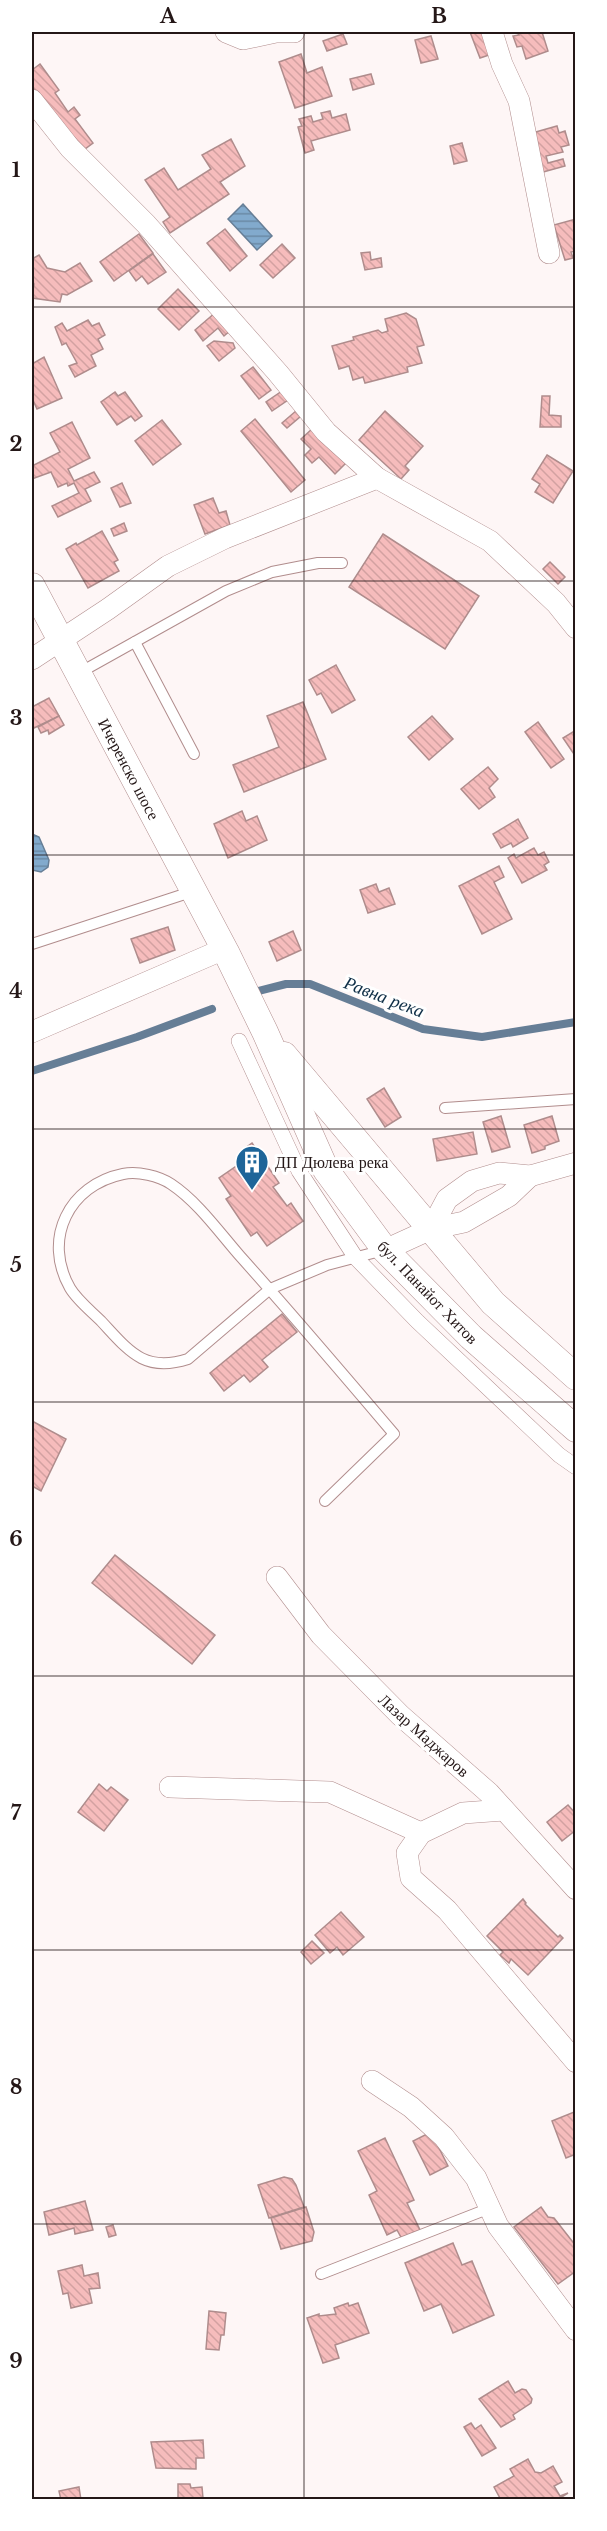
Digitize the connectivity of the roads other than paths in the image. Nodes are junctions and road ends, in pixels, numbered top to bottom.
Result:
1 (226, 32) edge
2 (294, 32) edge
3 (492, 32) edge
4 (32, 100) edge
5 (549, 253) dead end
6 (377, 478) junction
7 (342, 563) dead end
8 (32, 586) edge
9 (576, 628) edge
10 (61, 639) junction
11 (135, 642) junction
12 (32, 659) edge
13 (79, 673) junction
14 (194, 754) dead end
15 (194, 891) junction
16 (32, 944) edge
17 (225, 951) junction
18 (32, 1032) edge
19 (265, 1032) junction
20 (239, 1041) dead end
21 (576, 1100) edge
22 (445, 1108) dead end
23 (576, 1163) edge
24 (530, 1176) junction
25 (431, 1229) junction
26 (385, 1250) junction
27 (356, 1258) junction
28 (270, 1289) junction
29 (576, 1377) edge
30 (576, 1429) edge
31 (576, 1467) edge
32 (325, 1501) dead end
33 (277, 1577) dead end
34 (170, 1787) dead end
35 (504, 1810) junction
36 (421, 1833) junction
37 (576, 1889) edge
38 (576, 2062) edge
39 (372, 2081) dead end
40 (490, 2208) junction
41 (321, 2274) dead end
42 (576, 2330) edge

1 - 2 street
3 - 5 street
4 - 6 street
6 - 9 street
6 - 10 street
7 - 11 lane
8 - 10 street, Ичеренско шосе
10 - 12 street
10 - 13 street, Ичеренско шосе
11 - 13 lane
11 - 14 lane
13 - 15 street, Ичеренско шосе
15 - 16 lane
15 - 17 street, Ичеренско шосе
17 - 18 street
17 - 19 street, бул. Панайот Хитов
19 - 25 street, бул. Панайот Хитов
19 - 26 street, бул. Панайот Хитов
20 - 27 street
21 - 22 lane
23 - 24 street
24 - 25 street
24 - 25 street
25 - 26 street
25 - 29 street, бул. Панайот Хитов
26 - 27 lane
26 - 30 street, бул. Панайот Хитов
27 - 28 lane
27 - 31 street
28 - 28 lane
28 - 32 lane
33 - 35 street, Лазар Маджаров
34 - 36 street
35 - 36 street
35 - 37 street, Лазар Маджаров
36 - 38 street
39 - 40 street
40 - 41 lane
40 - 42 street

